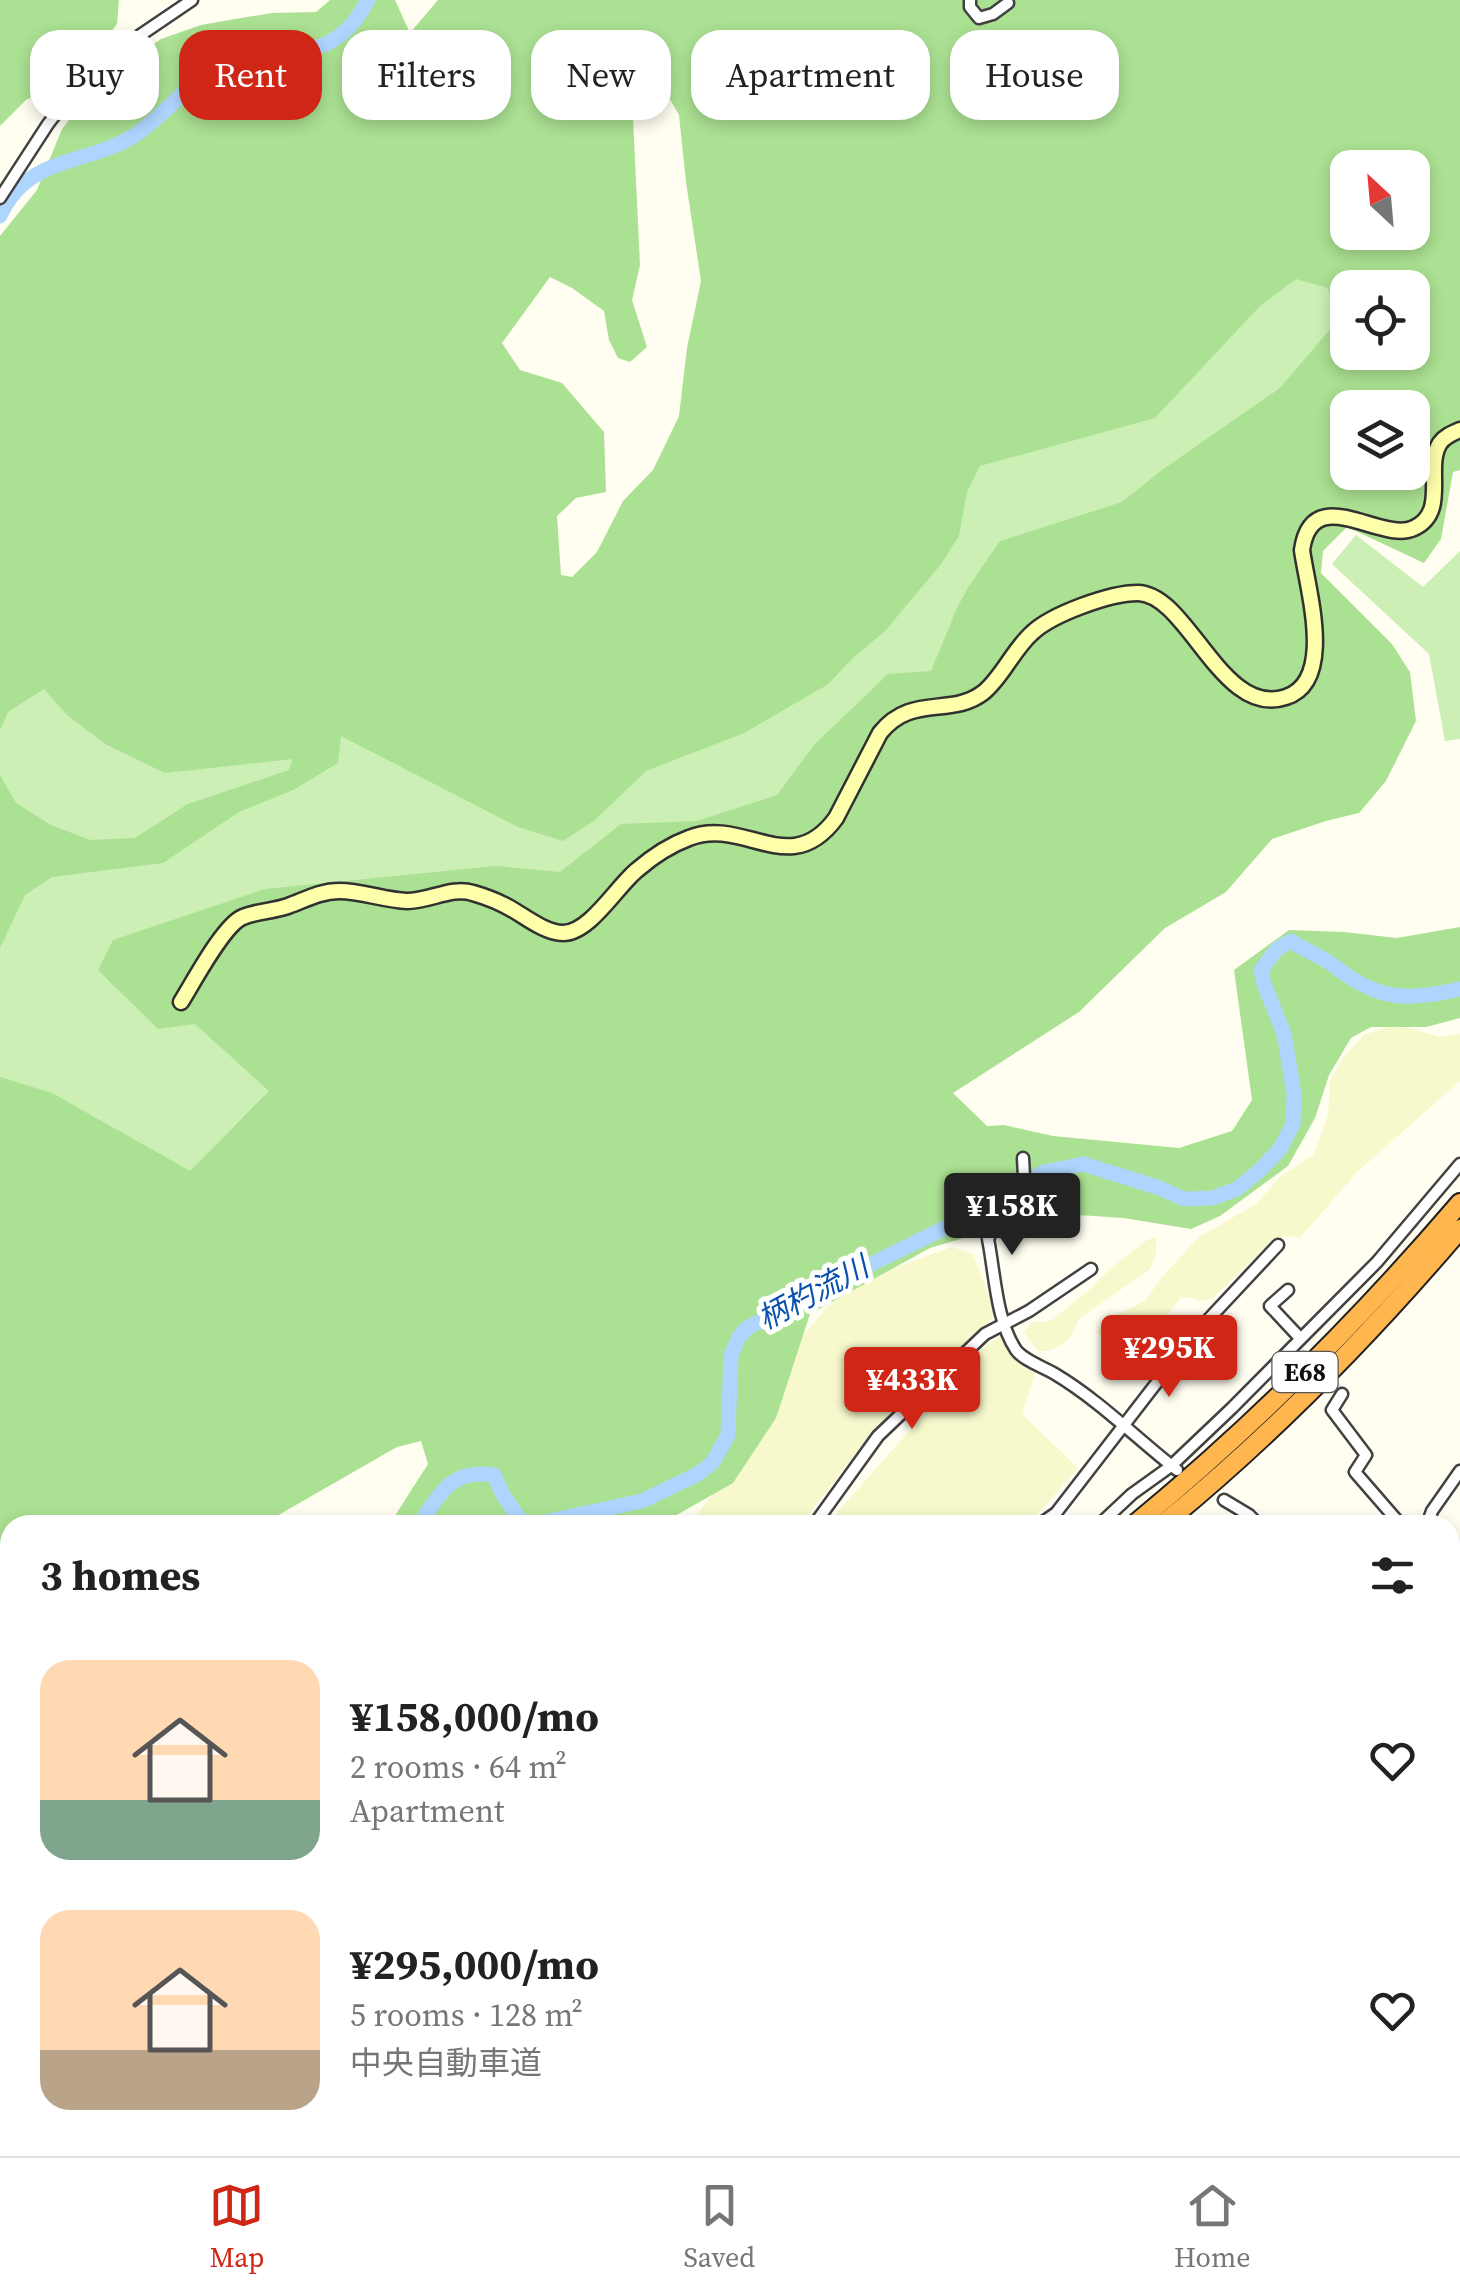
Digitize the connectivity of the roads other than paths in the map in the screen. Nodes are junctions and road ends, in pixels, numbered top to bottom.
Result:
1 (192, 0) edge
2 (970, 0) edge
3 (1008, 3) dead end
4 (0, 198) edge
5 (1460, 430) edge
6 (181, 1002) dead end
7 (1023, 1158) dead end
8 (1460, 1164) edge
9 (1460, 1204) edge
10 (1460, 1229) edge
11 (1278, 1245) dead end
12 (1091, 1269) dead end
13 (1288, 1290) dead end
14 (1004, 1326) junction
15 (1298, 1345) junction
16 (1342, 1394) tunnel mouth
17 (1124, 1423) junction
18 (1174, 1468) junction
19 (1460, 1471) edge
20 (1224, 1500) dead end
21 (821, 1515) edge
22 (1053, 1515) edge
23 (1109, 1515) edge
24 (1146, 1515) edge
25 (1173, 1515) edge
26 (1241, 1515) edge
27 (1392, 1515) edge
28 (1430, 1515) edge

1 - 4 street
2 - 3 street
5 - 6 street
7 - 14 street
8 - 15 street
9 - 24 highway, E68
10 - 25 highway, E68
11 - 17 street
12 - 14 street
13 - 15 street
14 - 17 street
14 - 21 street
15 - 18 street
16 - 27 street
17 - 18 street
17 - 22 street
18 - 23 street
19 - 28 street
20 - 26 street

